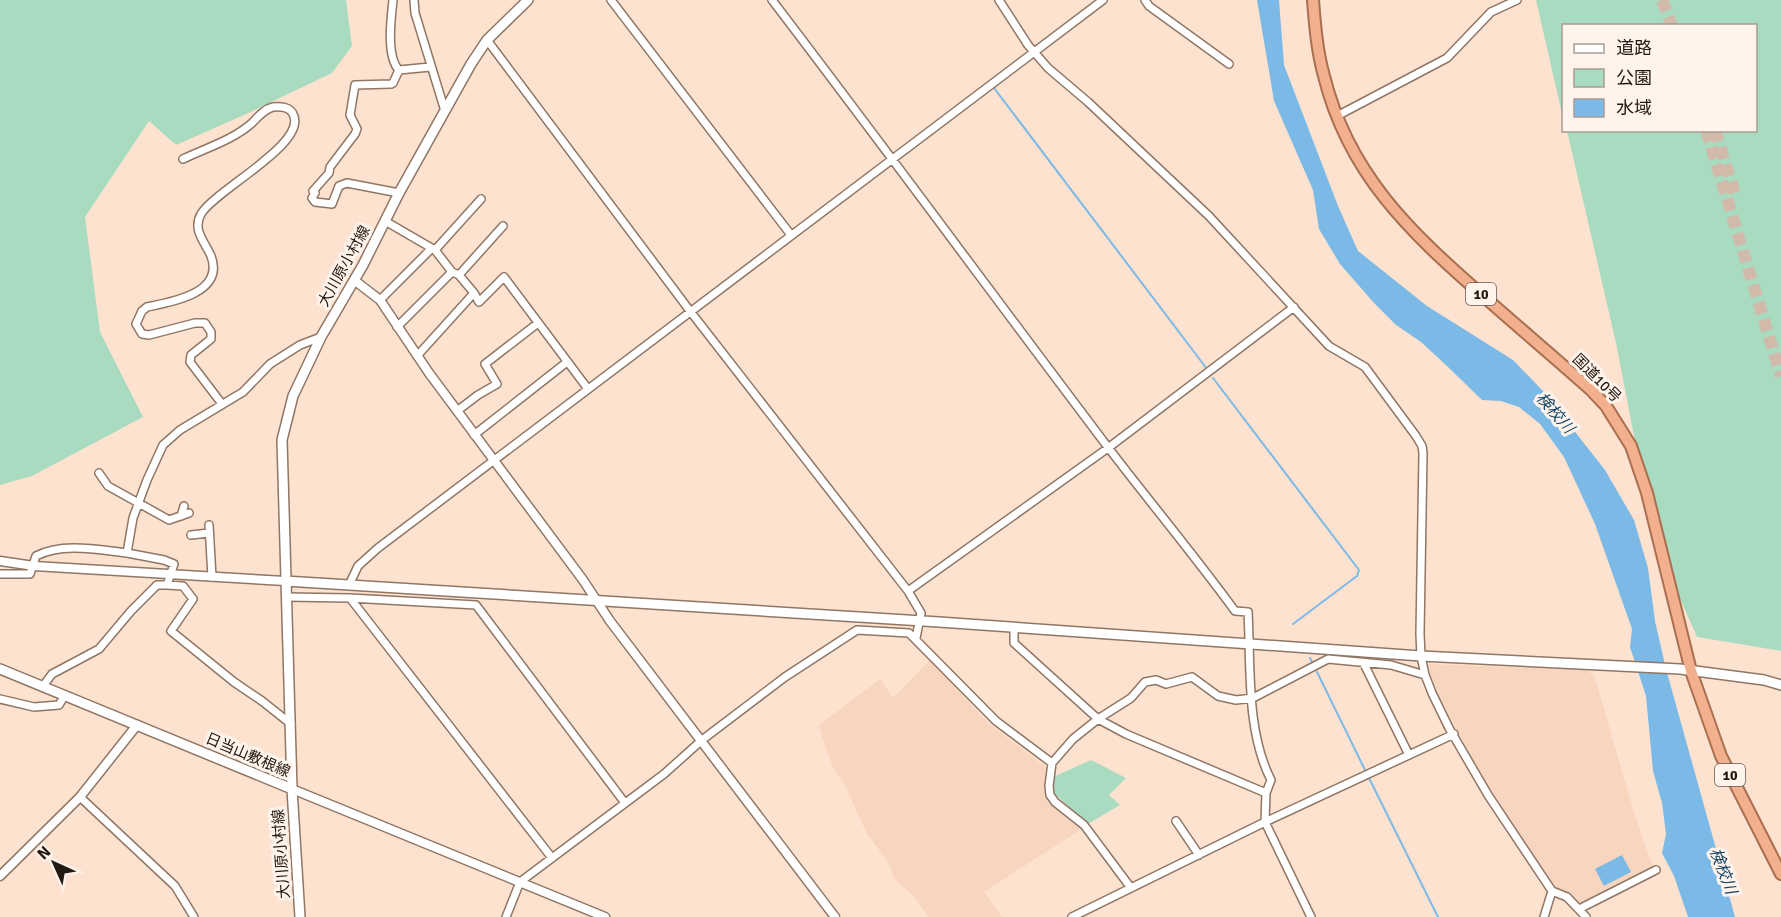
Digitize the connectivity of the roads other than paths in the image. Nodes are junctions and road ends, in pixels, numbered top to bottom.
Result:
1 (393, 0) edge
2 (414, 0) edge
3 (528, 0) edge
4 (611, 0) edge
5 (772, 0) edge
6 (999, 0) edge
7 (1103, 0) edge
8 (1145, 0) edge
9 (1313, 0) edge
10 (1517, 0) edge
11 (487, 40) junction
12 (1033, 51) junction
13 (1229, 64) dead end
14 (430, 67) junction
15 (399, 70) junction
16 (445, 111) junction
17 (1337, 116) junction
18 (893, 158) junction
19 (183, 159) dead end
20 (399, 193) junction
21 (481, 199) dead end
22 (385, 221) junction
23 (503, 226) dead end
24 (791, 235) junction
25 (433, 249) junction
26 (456, 274) junction
27 (354, 280) junction
28 (474, 293) junction
29 (380, 300) junction
30 (1293, 307) junction
31 (690, 311) junction
32 (538, 323) junction
33 (397, 327) junction
34 (321, 337) junction
35 (417, 356) junction
36 (567, 362) junction
37 (588, 389) junction
38 (222, 404) junction
39 (457, 411) junction
40 (474, 435) junction
41 (1108, 448) junction
42 (492, 461) junction
43 (99, 473) dead end
44 (139, 502) junction
45 (184, 506) dead end
46 (189, 513) dead end
47 (181, 516) junction
48 (191, 535) dead end
49 (127, 553) junction
50 (0, 561) edge
51 (34, 566) junction
52 (0, 574) edge
53 (171, 575) junction
54 (212, 577) junction
55 (285, 581) junction
56 (167, 585) junction
57 (349, 585) junction
58 (908, 591) junction
59 (286, 597) junction
60 (351, 598) junction
61 (596, 600) junction
62 (918, 621) junction
63 (1014, 627) junction
64 (916, 639) junction
65 (1249, 644) junction
66 (1421, 656) junction
67 (1364, 664) junction
68 (0, 669) edge
69 (1685, 670) junction
70 (1425, 675) junction
71 (1781, 685) edge
72 (43, 686) junction
73 (65, 695) junction
74 (1253, 698) junction
75 (0, 699) edge
76 (1098, 718) junction
77 (291, 724) junction
78 (137, 725) junction
79 (1454, 734) junction
80 (702, 740) junction
81 (1409, 754) junction
82 (1052, 763) junction
83 (292, 789) junction
84 (1266, 793) junction
85 (80, 797) junction
86 (625, 803) junction
87 (1176, 821) dead end
88 (1266, 822) junction
89 (1199, 855) junction
90 (552, 858) junction
91 (1656, 870) dead end
92 (1781, 874) edge
93 (0, 876) edge
94 (520, 882) junction
95 (1131, 888) junction
96 (1552, 891) junction
97 (1579, 909) junction
98 (194, 917) edge
99 (300, 917) edge
100 (506, 917) edge
101 (605, 917) edge
102 (835, 917) edge
103 (1072, 917) edge
104 (1311, 917) edge
105 (1544, 917) edge
106 (1586, 917) edge

1 - 15 street
2 - 14 street
3 - 11 main road, 大川原小村線
4 - 24 street
5 - 18 street
6 - 12 street
7 - 12 street
8 - 13 street
9 - 17 highway, 国道10号 / 10
10 - 17 street
11 - 16 main road, 大川原小村線
11 - 31 street
12 - 18 street
12 - 30 street
14 - 15 street
14 - 16 street
15 - 20 street
16 - 20 main road, 大川原小村線
17 - 69 highway, 国道10号 / 10
18 - 24 street
18 - 41 street
19 - 38 street
20 - 22 main road, 大川原小村線
21 - 25 street
22 - 25 street
22 - 27 main road, 大川原小村線
23 - 26 street
24 - 31 street
25 - 26 street
25 - 29 street
26 - 28 street
26 - 33 street
27 - 29 street
27 - 34 main road, 大川原小村線
28 - 32 street
28 - 35 street
29 - 33 street
30 - 41 street
30 - 66 street
31 - 37 street
31 - 58 street
32 - 36 street
32 - 39 street
33 - 35 street
34 - 38 street
34 - 55 main road, 大川原小村線
35 - 39 street
36 - 37 street
36 - 40 street
37 - 42 street
38 - 44 street
39 - 40 street
40 - 42 street
41 - 58 street
41 - 65 street
42 - 57 street
42 - 61 street
43 - 44 street
44 - 47 street
44 - 49 street
45 - 47 street
46 - 47 street
48 - 54 street
49 - 51 street
49 - 53 street
50 - 51 street
51 - 52 street
51 - 53 street
53 - 54 street
53 - 56 street
54 - 55 street
55 - 57 main road
55 - 59 main road, 日当山敷根線
56 - 72 street
56 - 77 street
57 - 61 main road
58 - 62 street
59 - 60 street
59 - 77 main road, 日当山敷根線
60 - 86 street
60 - 90 street
61 - 62 main road
61 - 80 street
62 - 63 main road
62 - 64 street
63 - 65 main road
63 - 76 street
64 - 80 street
64 - 82 street
65 - 66 main road
65 - 74 street
66 - 69 main road
66 - 70 street
67 - 70 street
67 - 74 street
67 - 81 street
68 - 72 main road, 日当山敷根線
69 - 71 main road
69 - 92 highway, 国道10号 / 10
70 - 79 street
72 - 73 main road, 日当山敷根線
73 - 75 street
73 - 78 main road, 日当山敷根線
74 - 76 street
74 - 84 street
76 - 82 street
76 - 84 street
77 - 83 main road, 日当山敷根線
78 - 83 main road, 日当山敷根線
78 - 85 street
79 - 81 street
79 - 96 street
80 - 86 street
80 - 102 street
81 - 88 street
82 - 95 street
83 - 94 street
83 - 99 main road, 大川原小村線
84 - 88 street
85 - 93 street
85 - 98 street
86 - 90 street
87 - 89 street
88 - 89 street
88 - 104 street
89 - 95 street
90 - 94 street
91 - 97 street
94 - 100 street
94 - 101 street
95 - 103 street
96 - 97 street
96 - 105 street
97 - 106 street

